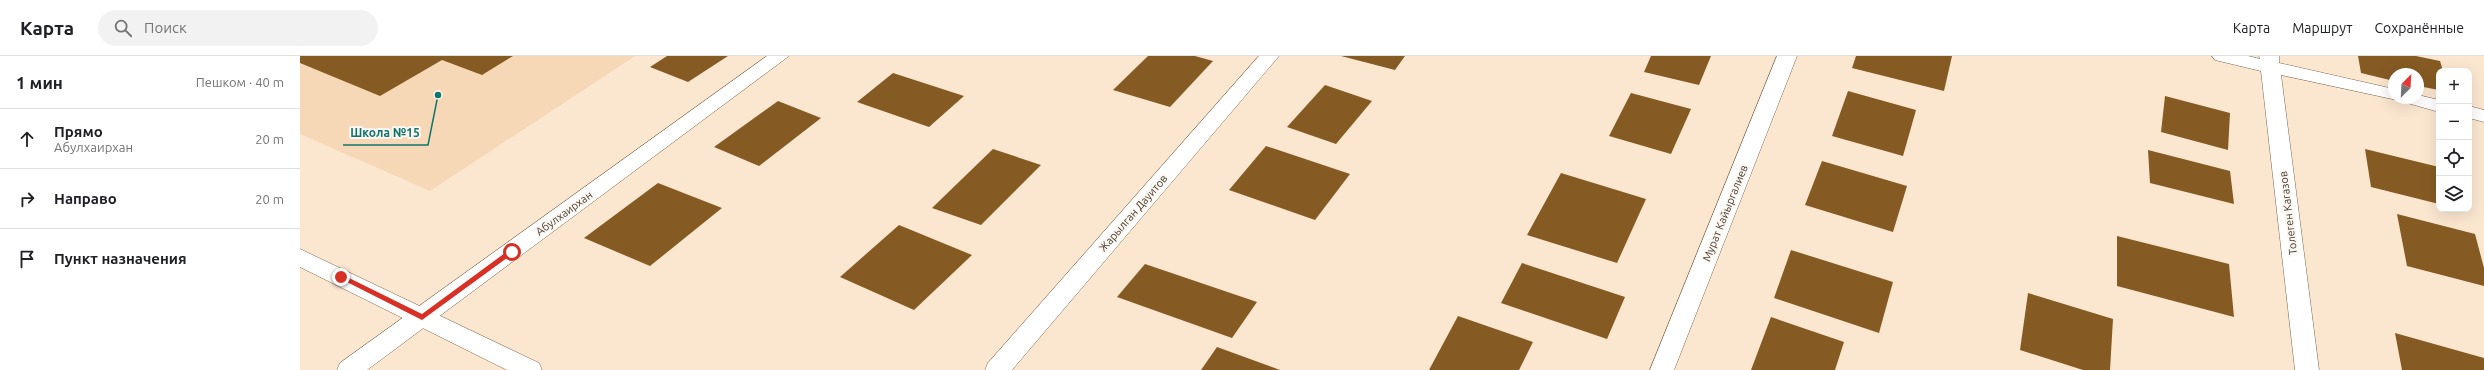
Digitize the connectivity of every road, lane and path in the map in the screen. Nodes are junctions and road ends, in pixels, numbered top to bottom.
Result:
1 (779, 56) edge
2 (1269, 56) edge
3 (1787, 56) edge
4 (2222, 56) edge
5 (2269, 62) edge
6 (2388, 94) edge
7 (2424, 102) edge
8 (2436, 105) edge
9 (2472, 113) edge
10 (2484, 116) edge
11 (300, 257) edge
12 (422, 317) junction
13 (349, 370) edge
14 (530, 370) edge
15 (997, 370) edge
16 (1662, 370) edge
17 (2307, 370) edge

1 - 12 street, Абулхаирхан
2 - 15 street, Жарылган Дауитов
3 - 16 street, Мурат Кайыргалиев
4 - 5 street
5 - 6 street
5 - 17 street, Толеген Кагазов
7 - 8 street
9 - 10 street
11 - 12 street
12 - 13 street, Абулхаирхан
12 - 14 street

